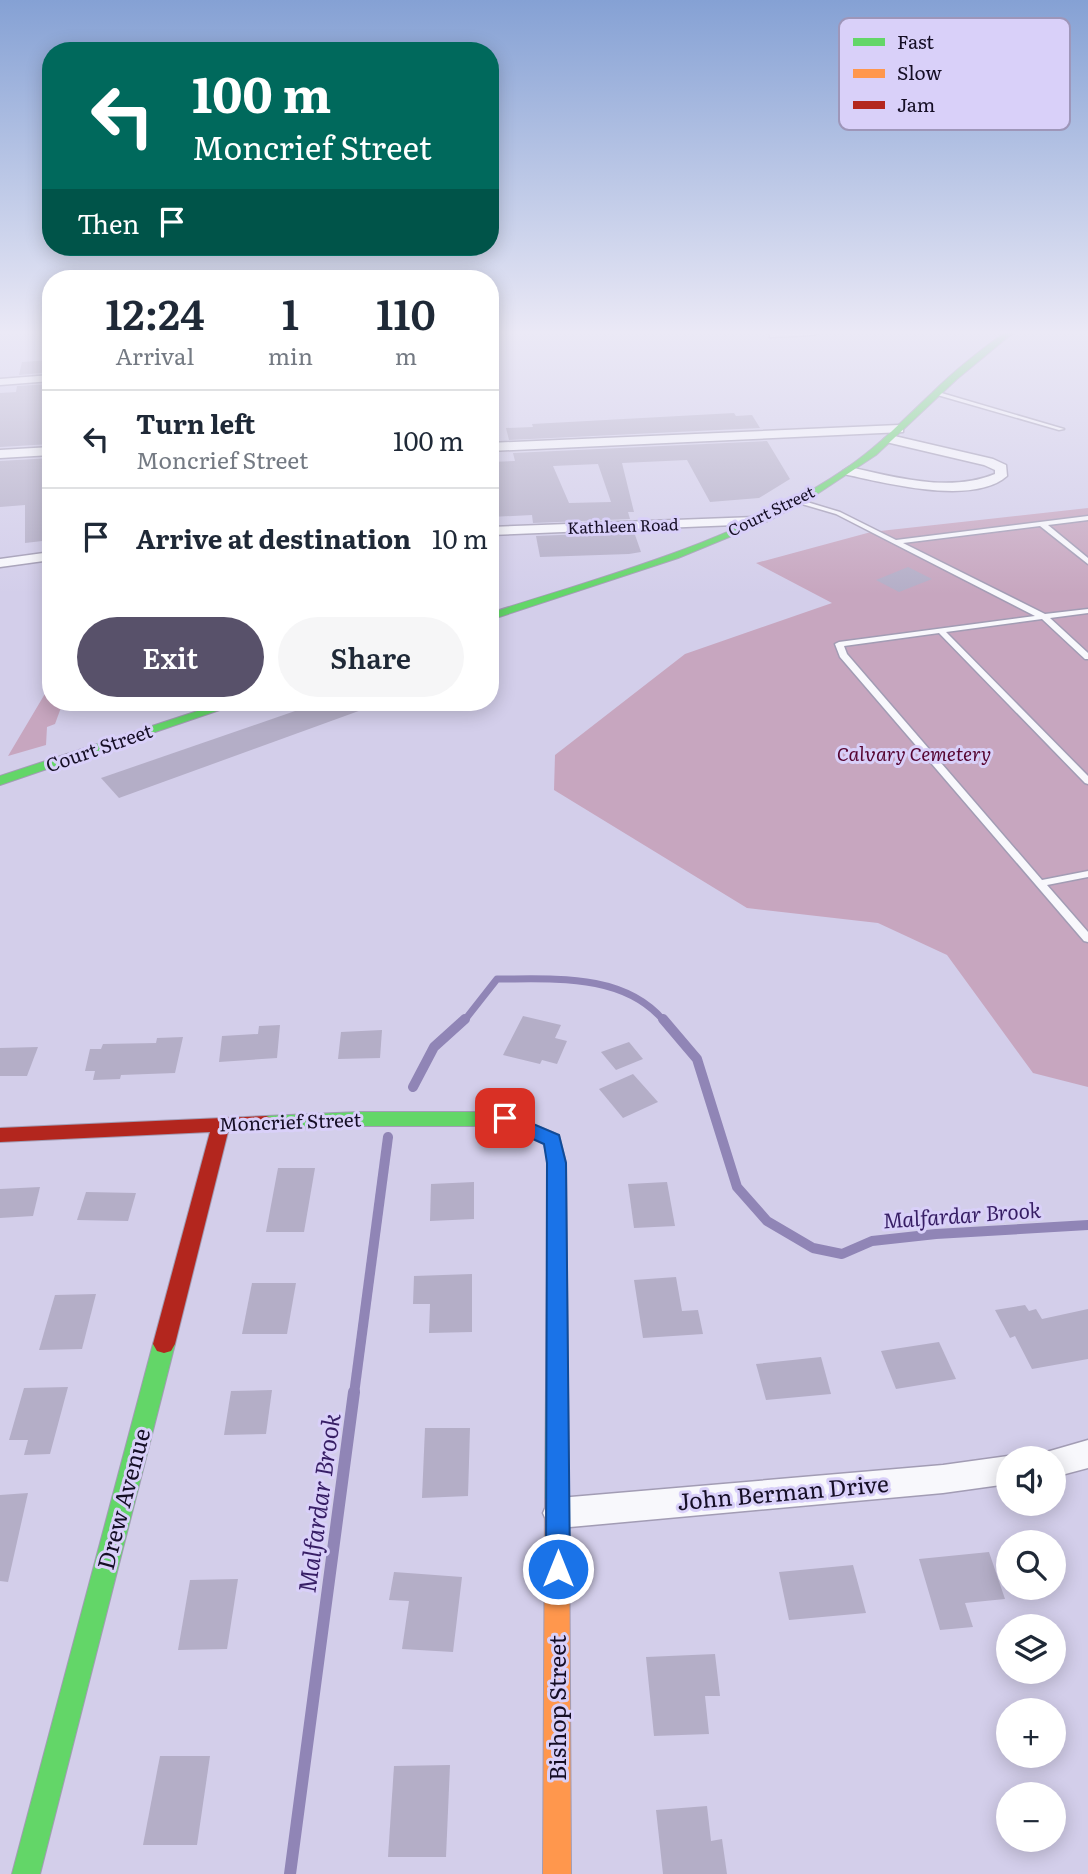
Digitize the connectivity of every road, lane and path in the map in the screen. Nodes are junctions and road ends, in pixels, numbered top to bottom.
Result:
1 (910, 419) edge
2 (1028, 419) edge
3 (1061, 429) dead end
4 (895, 434) junction
5 (499, 447) edge
6 (42, 451) edge
7 (0, 454) edge
8 (849, 471) junction
9 (797, 501) junction
10 (1088, 519) edge
11 (755, 521) junction
12 (1042, 524) junction
13 (499, 531) edge
14 (893, 542) junction
15 (42, 557) edge
16 (0, 562) edge
17 (1088, 562) edge
18 (1088, 611) edge
19 (499, 614) edge
20 (1044, 617) junction
21 (940, 630) junction
22 (1088, 657) edge
23 (210, 711) edge
24 (0, 781) edge
25 (1088, 781) edge
26 (1088, 874) edge
27 (1042, 883) junction
28 (1088, 940) edge
29 (221, 1124) junction
30 (0, 1135) edge
31 (557, 1163) joint
32 (1088, 1454) edge
33 (1066, 1460) edge
34 (996, 1472) edge
35 (559, 1513) junction
36 (26, 1874) edge
37 (557, 1874) edge

1 - 4 street, Court Street
2 - 3 lane
4 - 5 street
4 - 8 street, Court Street
4 - 8 street
6 - 7 street
8 - 9 street, Court Street
9 - 11 street, Court Street
9 - 14 lane
10 - 12 lane
11 - 13 street, Kathleen Road
11 - 19 street, Court Street
12 - 14 lane
12 - 17 lane
14 - 20 lane
15 - 16 street
18 - 20 lane
20 - 21 lane
20 - 22 lane
21 - 25 lane
21 - 27 lane
23 - 24 street, Court Street
26 - 27 lane
27 - 28 lane
29 - 30 street, Moncrief Street
29 - 31 street, Moncrief Street
29 - 36 street, Drew Avenue
31 - 35 street, Bishop Street
32 - 33 street
34 - 35 street, John Berman Drive
35 - 37 street, Bishop Street

